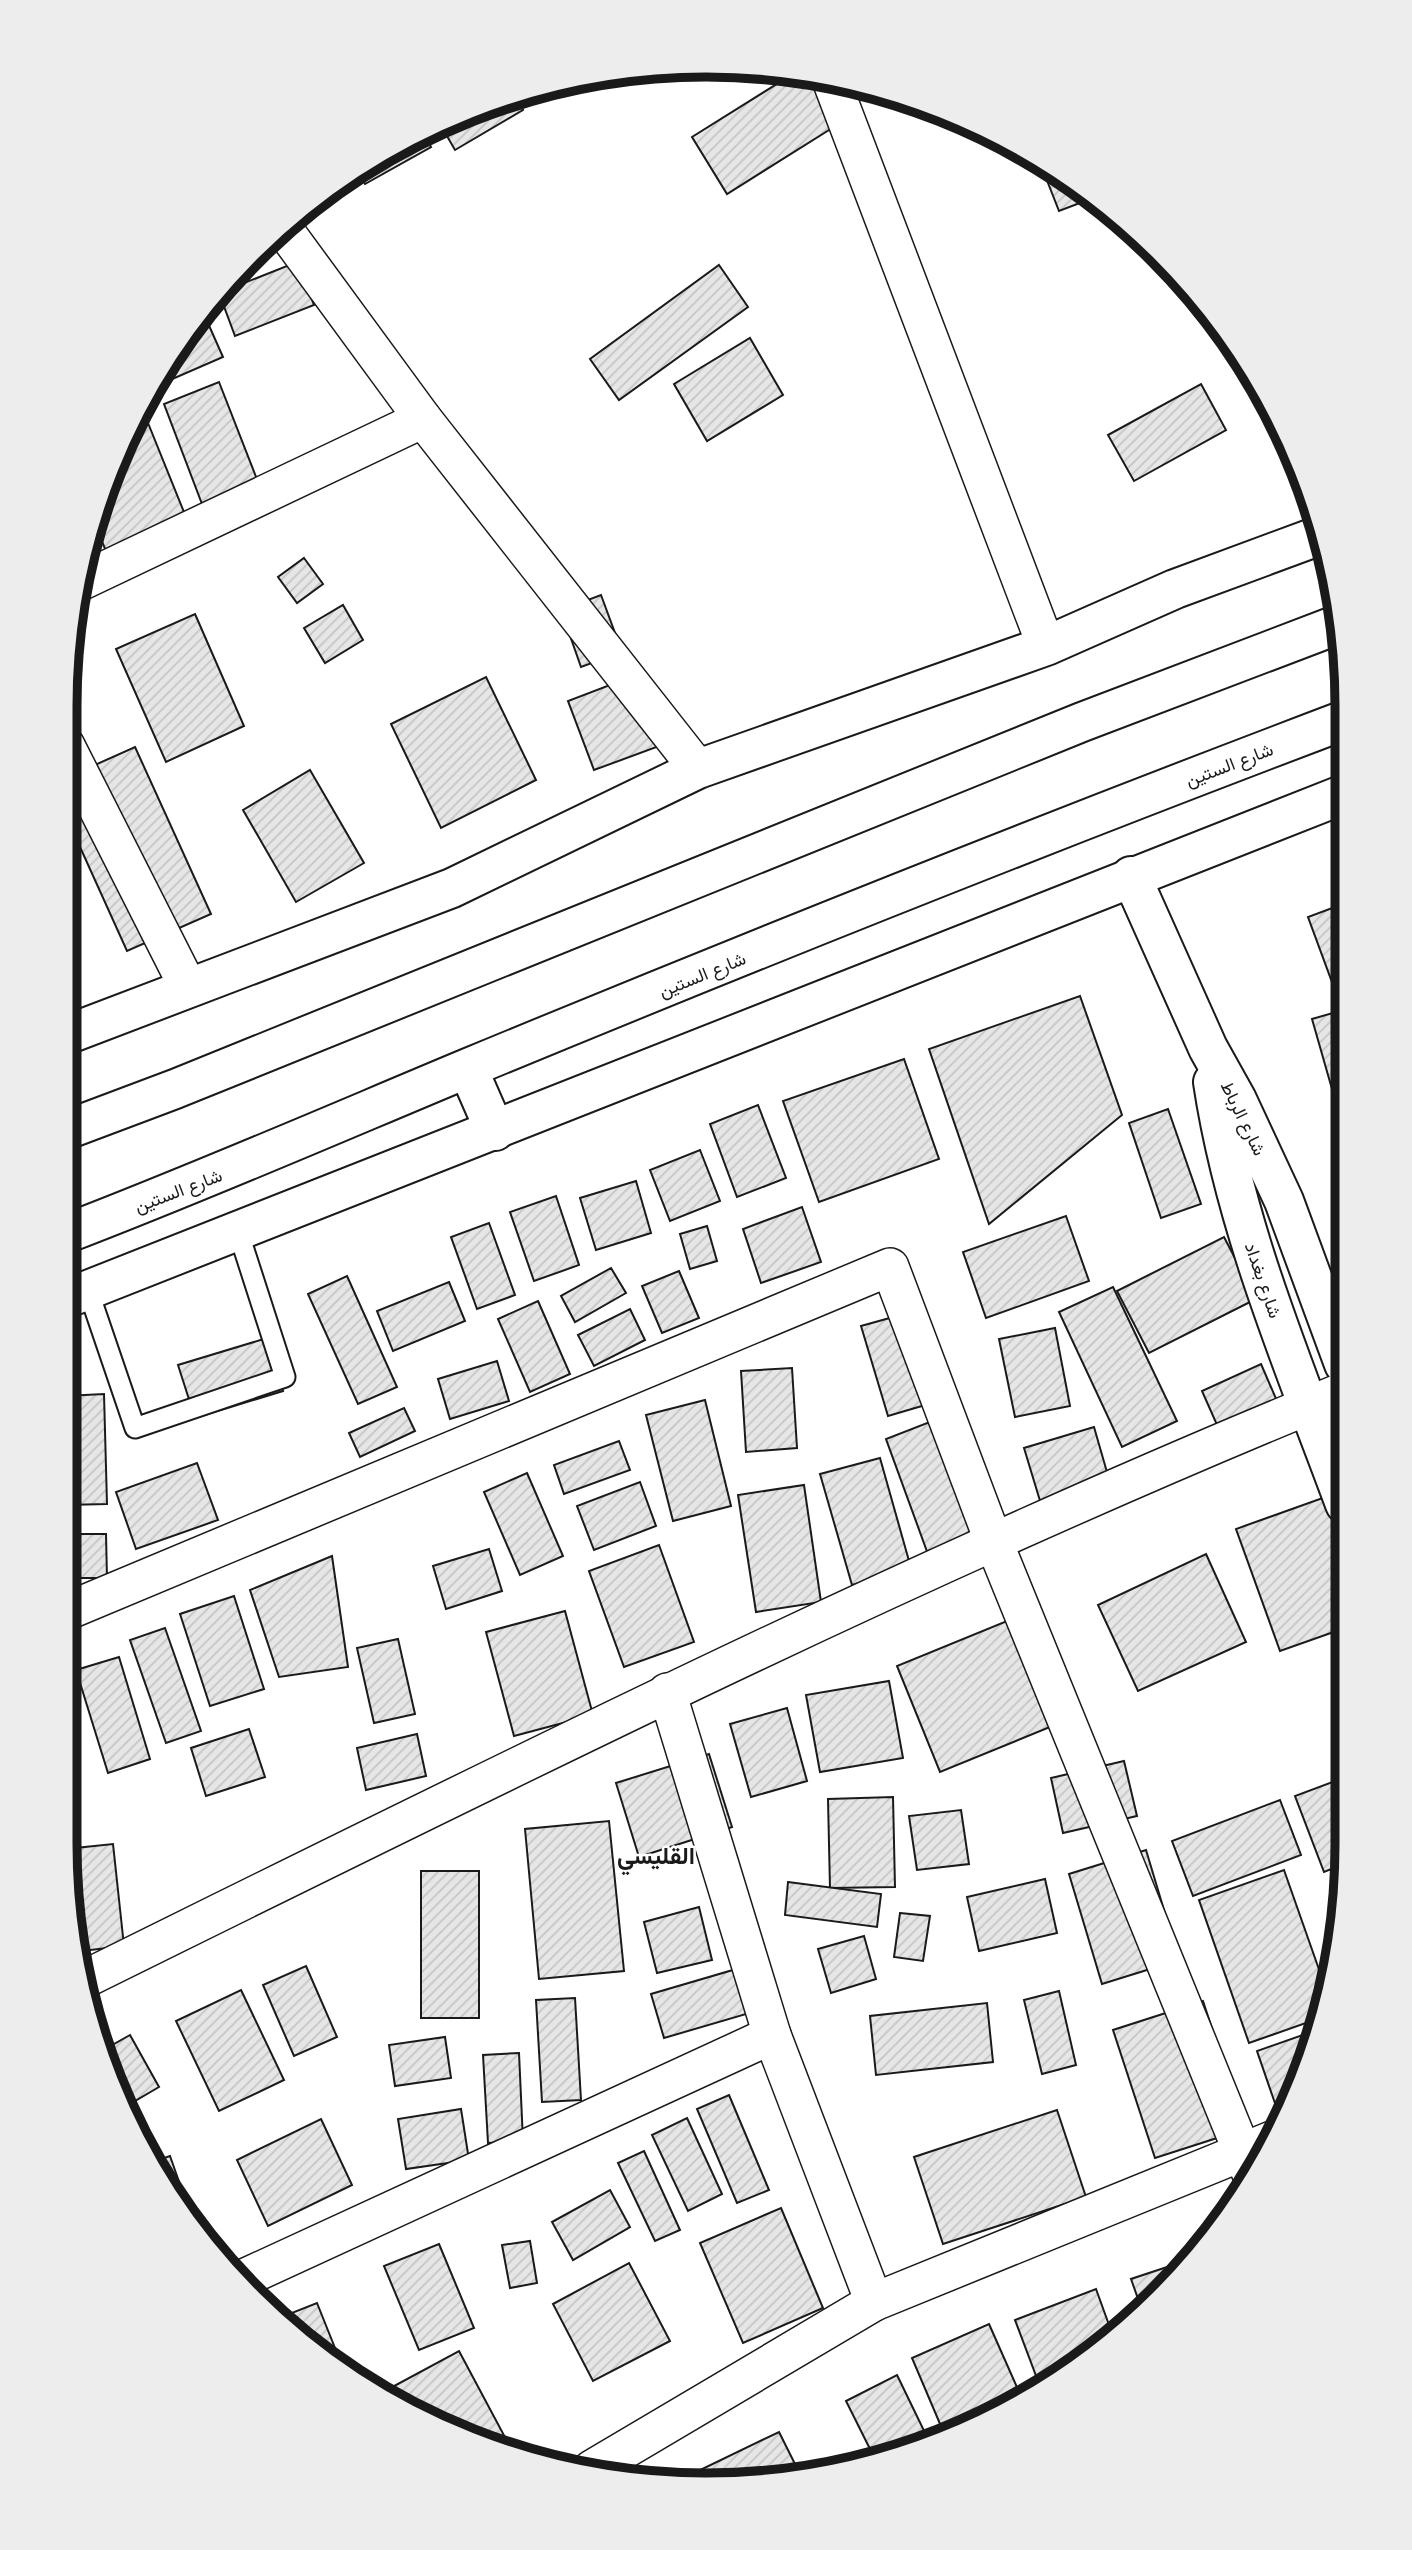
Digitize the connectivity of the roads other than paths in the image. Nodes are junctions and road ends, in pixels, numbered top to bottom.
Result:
1 (835, 90) edge
2 (288, 235) edge
3 (423, 419) junction
4 (1313, 538) edge
5 (90, 577) edge
6 (1330, 627) edge
7 (1046, 646) junction
8 (1335, 724) edge
9 (77, 768) edge
10 (698, 769) junction
11 (1335, 798) edge
12 (1131, 876) junction
13 (188, 986) junction
14 (77, 1031) edge
15 (1208, 1048) junction
16 (468, 1069) junction
17 (77, 1125) edge
18 (495, 1131) junction
19 (77, 1229) edge
20 (239, 1231) junction
21 (77, 1295) edge
22 (1335, 1340) edge
23 (1335, 1395) edge
24 (1308, 1406) junction
25 (1335, 1478) edge
26 (993, 1540) junction
27 (77, 1607) edge
28 (667, 1692) junction
29 (91, 1976) edge
30 (772, 2035) junction
31 (1254, 2153) edge
32 (1251, 2157) edge
33 (249, 2276) edge
34 (874, 2302) junction
35 (600, 2464) edge

1 - 7 street
2 - 3 street
3 - 5 street
3 - 10 street
4 - 7 main road
6 - 17 main road
7 - 10 main road
8 - 16 main road, شارع الستين
9 - 13 street
10 - 13 main road
11 - 12 main road
12 - 15 main road, شارع الرباط
12 - 18 main road
13 - 14 main road
15 - 22 main road, شارع الرباط
15 - 24 main road, شارع بغداد
16 - 18 main road
16 - 19 main road, شارع الستين
18 - 20 main road
20 - 21 main road
20 - 21 lane
23 - 24 street
24 - 25 main road, شارع بغداد
24 - 26 street
26 - 27 street
26 - 28 street
26 - 31 street
28 - 29 street
28 - 30 street
30 - 33 street
30 - 34 street
32 - 34 street
34 - 35 street

